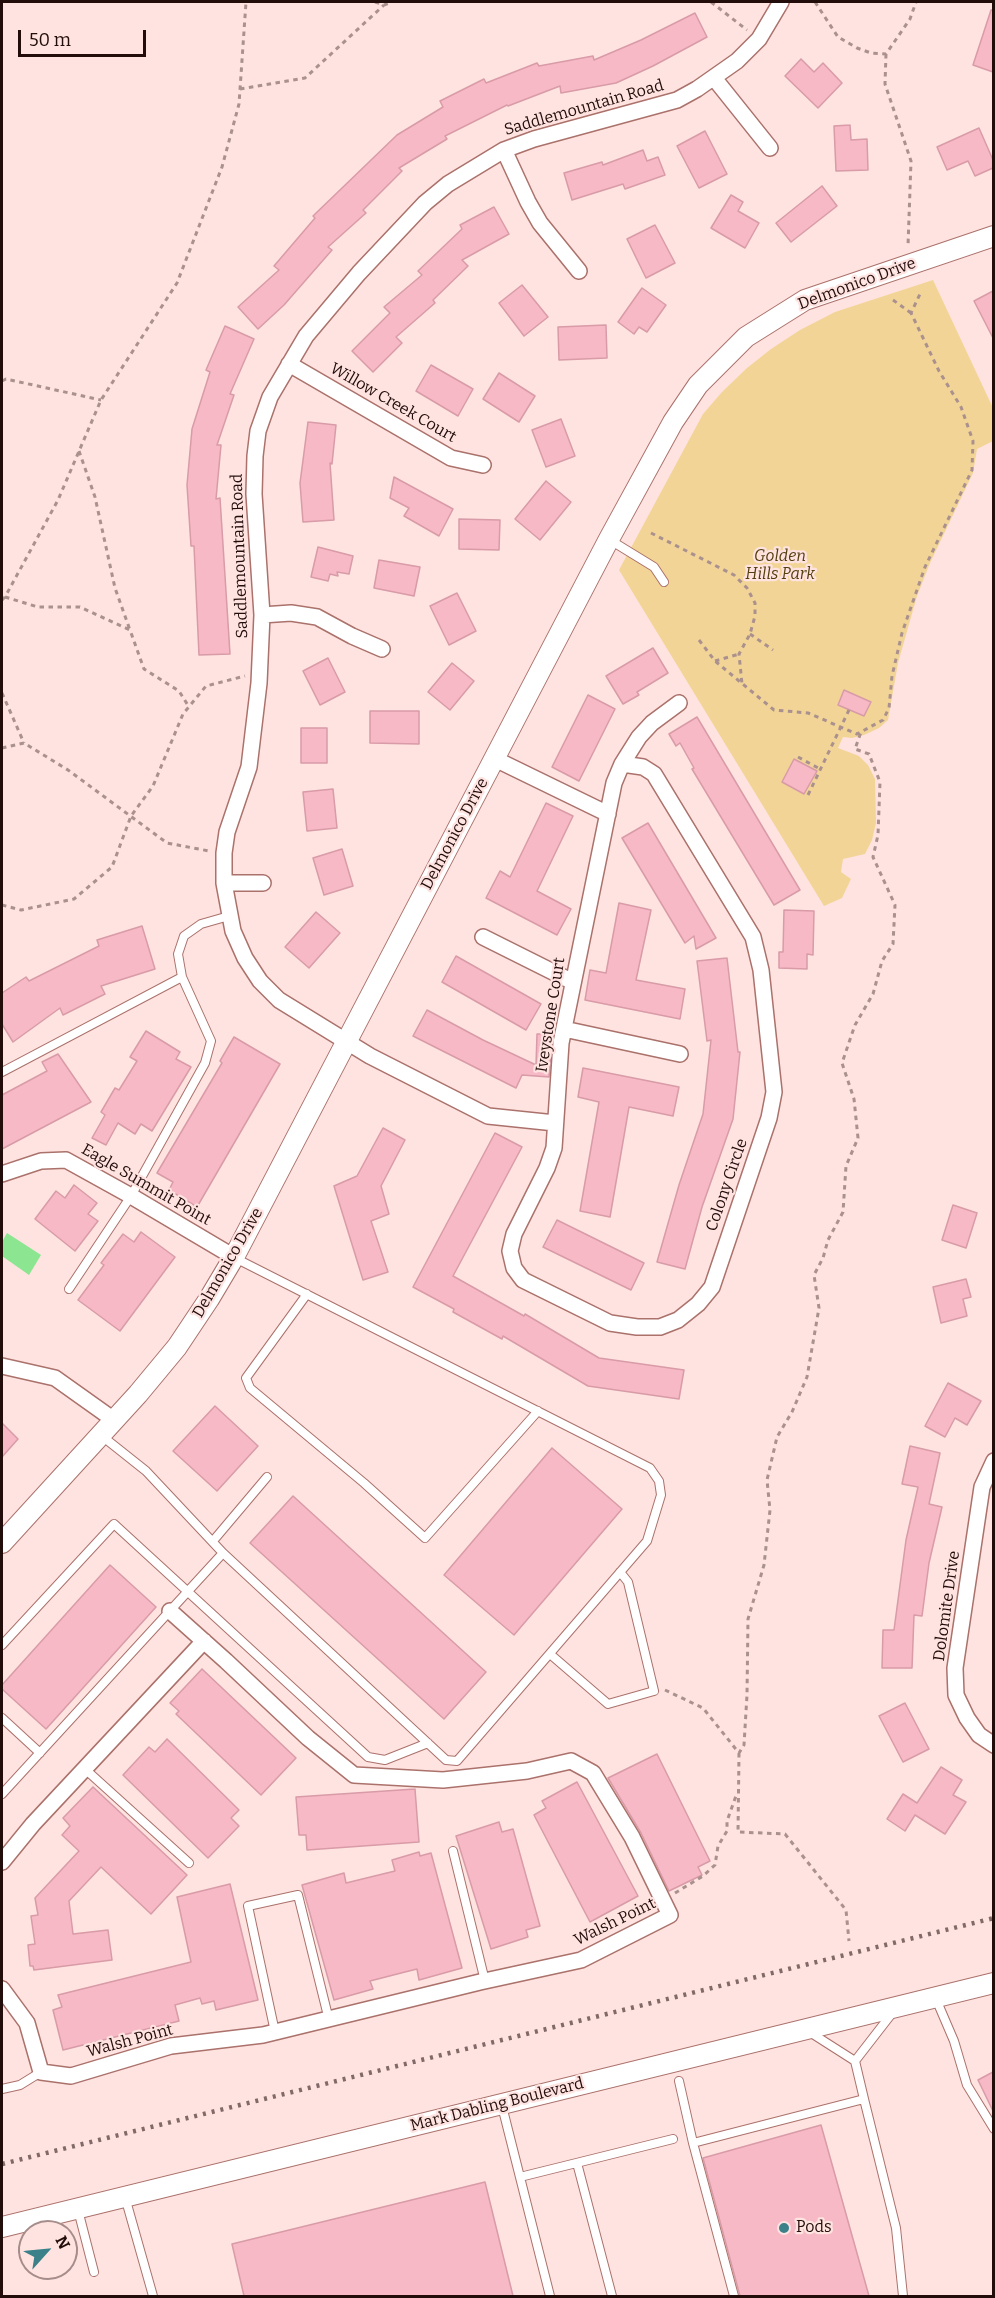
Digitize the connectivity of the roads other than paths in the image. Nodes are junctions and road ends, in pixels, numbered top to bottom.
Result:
1 (781, 2) edge
2 (714, 78) junction
3 (770, 148) dead end
4 (504, 150) junction
5 (993, 236) edge
6 (579, 271) dead end
7 (289, 364) junction
8 (483, 465) dead end
9 (609, 539) junction
10 (664, 582) dead end
11 (262, 615) junction
12 (381, 649) dead end
13 (679, 703) dead end
14 (495, 759) junction
15 (622, 764) junction
16 (608, 814) junction
17 (224, 883) junction
18 (263, 883) dead end
19 (229, 916) junction
20 (483, 937) dead end
21 (182, 977) junction
22 (573, 982) junction
23 (564, 1029) junction
24 (346, 1041) junction
25 (680, 1054) dead end
26 (2, 1072) edge
27 (555, 1123) junction
28 (2, 1174) edge
29 (131, 1196) junction
30 (234, 1257) junction
31 (69, 1289) dead end
32 (308, 1294) junction
33 (2, 1366) edge
34 (538, 1411) junction
35 (114, 1420) junction
36 (101, 1435) junction
37 (993, 1461) edge
38 (267, 1477) dead end
39 (213, 1541) junction
40 (2, 1543) edge
41 (224, 1553) junction
42 (620, 1572) junction
43 (188, 1592) junction
44 (170, 1611) junction
45 (204, 1641) junction
46 (2, 1645) edge
47 (550, 1654) junction
48 (2, 1718) edge
49 (428, 1743) junction
50 (993, 1745) edge
51 (40, 1753) junction
52 (85, 1768) junction
53 (2, 1794) edge
54 (453, 1851) dead end
55 (2, 1862) edge
56 (189, 1863) dead end
57 (485, 1981) junction
58 (993, 1983) edge
59 (2, 1989) edge
60 (936, 1997) junction
61 (897, 2007) junction
62 (329, 2020) junction
63 (804, 2029) junction
64 (275, 2032) junction
65 (855, 2061) junction
66 (41, 2072) junction
67 (679, 2081) dead end
68 (2, 2089) edge
69 (864, 2099) junction
70 (501, 2104) junction
71 (993, 2129) edge
72 (673, 2139) dead end
73 (693, 2144) junction
74 (577, 2163) junction
75 (520, 2177) junction
76 (124, 2196) junction
77 (77, 2208) junction
78 (2, 2227) edge
79 (94, 2272) dead end
80 (153, 2296) edge
81 (550, 2296) edge
82 (612, 2296) edge
83 (734, 2296) edge
84 (903, 2296) edge

1 - 2 street, Saddlemountain Road
2 - 3 street
2 - 4 street, Saddlemountain Road
4 - 6 street
4 - 7 street, Saddlemountain Road
5 - 9 street, Delmonico Drive
7 - 8 street, Willow Creek Court
7 - 11 street, Saddlemountain Road
9 - 10 lane
9 - 14 street, Delmonico Drive
11 - 12 street
11 - 17 street, Saddlemountain Road
13 - 15 street, Iveystone Court
14 - 16 street
14 - 24 street, Delmonico Drive
15 - 16 street, Iveystone Court
15 - 27 street, Colony Circle
16 - 22 street, Iveystone Court
17 - 18 street
17 - 19 street, Saddlemountain Road
19 - 21 lane
19 - 24 street, Saddlemountain Road
20 - 22 street
21 - 26 lane
21 - 29 lane
22 - 23 street, Iveystone Court
23 - 25 street
23 - 27 street, Iveystone Court
24 - 27 street
24 - 30 street, Delmonico Drive
28 - 29 street, Eagle Summit Point
29 - 30 street, Eagle Summit Point
29 - 31 lane
30 - 32 lane
30 - 35 street, Delmonico Drive
32 - 34 lane
32 - 34 lane
33 - 35 street
34 - 42 lane
35 - 36 street, Delmonico Drive
36 - 39 lane
36 - 40 street, Delmonico Drive
37 - 50 street, Dolomite Drive
38 - 39 lane
39 - 41 lane
41 - 43 lane
41 - 49 lane
42 - 47 lane
42 - 47 lane
43 - 44 lane
43 - 46 lane
43 - 49 lane
44 - 45 street, Walsh Point
44 - 51 lane
45 - 52 street
45 - 57 street, Walsh Point
47 - 49 lane
48 - 51 lane
51 - 53 lane
52 - 55 street
52 - 56 lane
54 - 57 lane
57 - 62 street, Walsh Point
58 - 60 street, Mark Dabling Boulevard
59 - 66 street
60 - 61 street, Mark Dabling Boulevard
60 - 71 lane
61 - 63 street, Mark Dabling Boulevard
61 - 65 lane
62 - 64 street, Walsh Point
62 - 64 lane
63 - 65 lane
63 - 70 street, Mark Dabling Boulevard
64 - 66 street, Walsh Point
65 - 69 lane
66 - 68 lane
67 - 73 lane
69 - 73 lane
69 - 84 lane
70 - 75 lane
70 - 76 street, Mark Dabling Boulevard
72 - 74 lane
73 - 83 lane
74 - 75 lane
74 - 82 lane
75 - 81 lane
76 - 77 street, Mark Dabling Boulevard
76 - 80 lane
77 - 78 street, Mark Dabling Boulevard
77 - 79 lane

